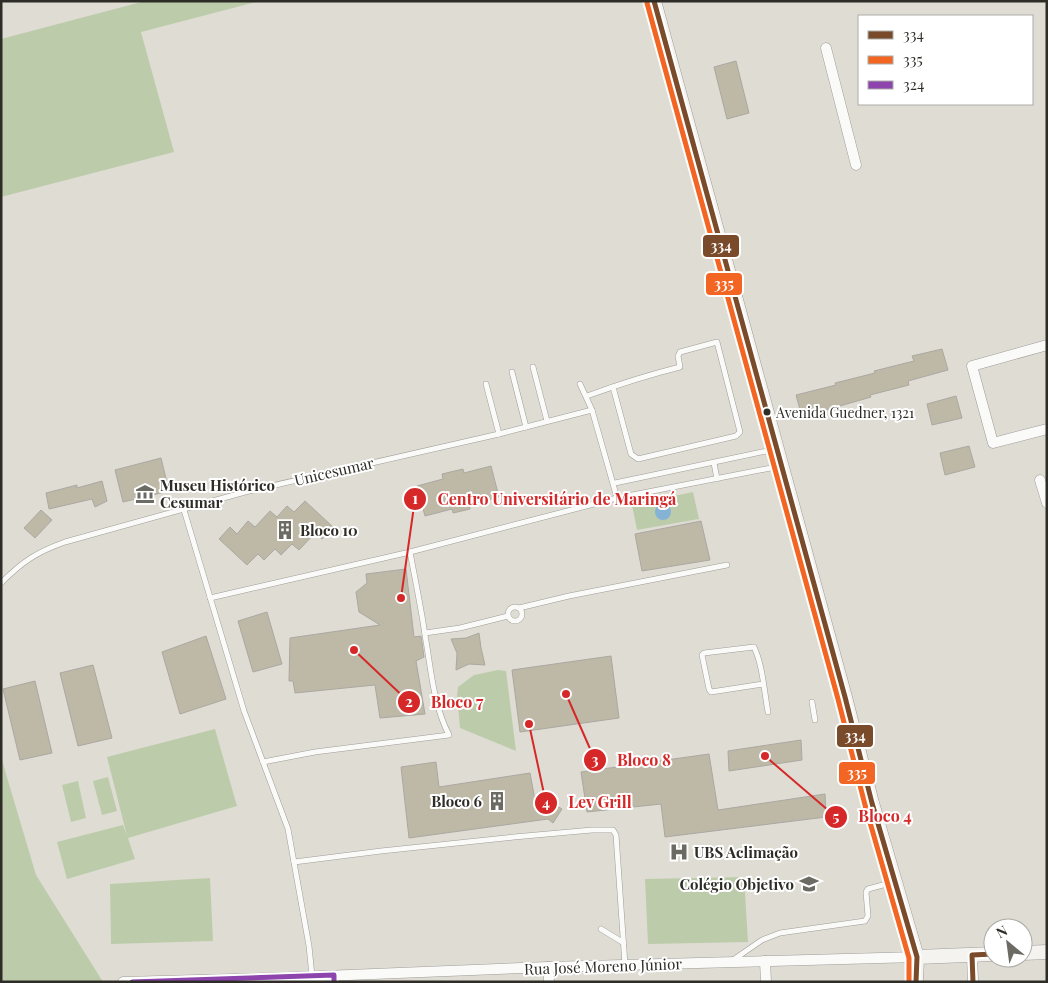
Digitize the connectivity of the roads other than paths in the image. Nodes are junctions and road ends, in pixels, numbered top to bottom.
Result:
1 (654, 1) edge
2 (826, 48) dead end
3 (856, 165) dead end
4 (1047, 345) edge
5 (533, 367) dead end
6 (512, 372) dead end
7 (486, 384) dead end
8 (580, 384) dead end
9 (613, 387) junction
10 (587, 396) junction
11 (592, 410) junction
12 (547, 421) junction
13 (526, 427) junction
14 (1047, 429) edge
15 (499, 434) junction
16 (777, 449) junction
17 (714, 463) junction
18 (781, 466) junction
19 (717, 479) junction
20 (1040, 480) dead end
21 (615, 483) junction
22 (618, 498) junction
23 (1047, 502) edge
24 (184, 510) junction
25 (410, 552) junction
26 (727, 565) dead end
27 (1, 583) edge
28 (210, 598) junction
29 (519, 608) junction
30 (508, 616) junction
31 (425, 633) junction
32 (763, 684) junction
33 (812, 702) dead end
34 (768, 712) dead end
35 (815, 720) dead end
36 (263, 762) junction
37 (294, 862) junction
38 (895, 881) junction
39 (601, 929) dead end
40 (624, 943) junction
41 (1047, 952) edge
42 (1033, 953) edge
43 (983, 954) edge
44 (972, 955) junction
45 (917, 957) junction
46 (765, 961) junction
47 (730, 962) junction
48 (625, 966) junction
49 (548, 967) junction
50 (312, 977) junction
51 (334, 978) edge
52 (123, 982) edge
53 (549, 982) edge
54 (766, 982) edge
55 (916, 982) edge
56 (973, 982) edge

1 - 16 street
2 - 3 street
4 - 14 street
5 - 12 lane
6 - 13 lane
7 - 15 lane
8 - 10 lane
9 - 9 lane
9 - 10 lane
10 - 11 lane
11 - 12 lane, Unicesumar
11 - 21 lane
12 - 13 lane, Unicesumar
13 - 15 lane, Unicesumar
15 - 24 lane, Unicesumar
16 - 17 lane
16 - 18 street
17 - 19 lane
17 - 21 lane
18 - 19 lane
18 - 38 street
19 - 22 lane
20 - 23 street
21 - 22 lane
22 - 25 lane
24 - 27 lane, Unicesumar
24 - 28 lane
25 - 28 lane
25 - 31 lane
26 - 29 lane
28 - 36 lane
29 - 30 lane
29 - 30 lane
30 - 31 lane
31 - 36 lane
32 - 32 lane
32 - 34 lane
33 - 35 lane
36 - 37 lane
37 - 40 lane
37 - 50 lane
38 - 45 street
38 - 47 lane
39 - 40 lane
40 - 48 lane
41 - 42 street
43 - 44 street, Rua José Moreno Júnior
44 - 45 street, Rua José Moreno Júnior
44 - 56 street
45 - 46 street, Rua José Moreno Júnior
45 - 55 street
46 - 47 street, Rua José Moreno Júnior
46 - 54 street
47 - 48 street, Rua José Moreno Júnior
48 - 49 street, Rua José Moreno Júnior
49 - 51 street, Rua José Moreno Júnior
49 - 53 street
50 - 51 street, Rua José Moreno Júnior
50 - 52 street, Rua José Moreno Júnior

